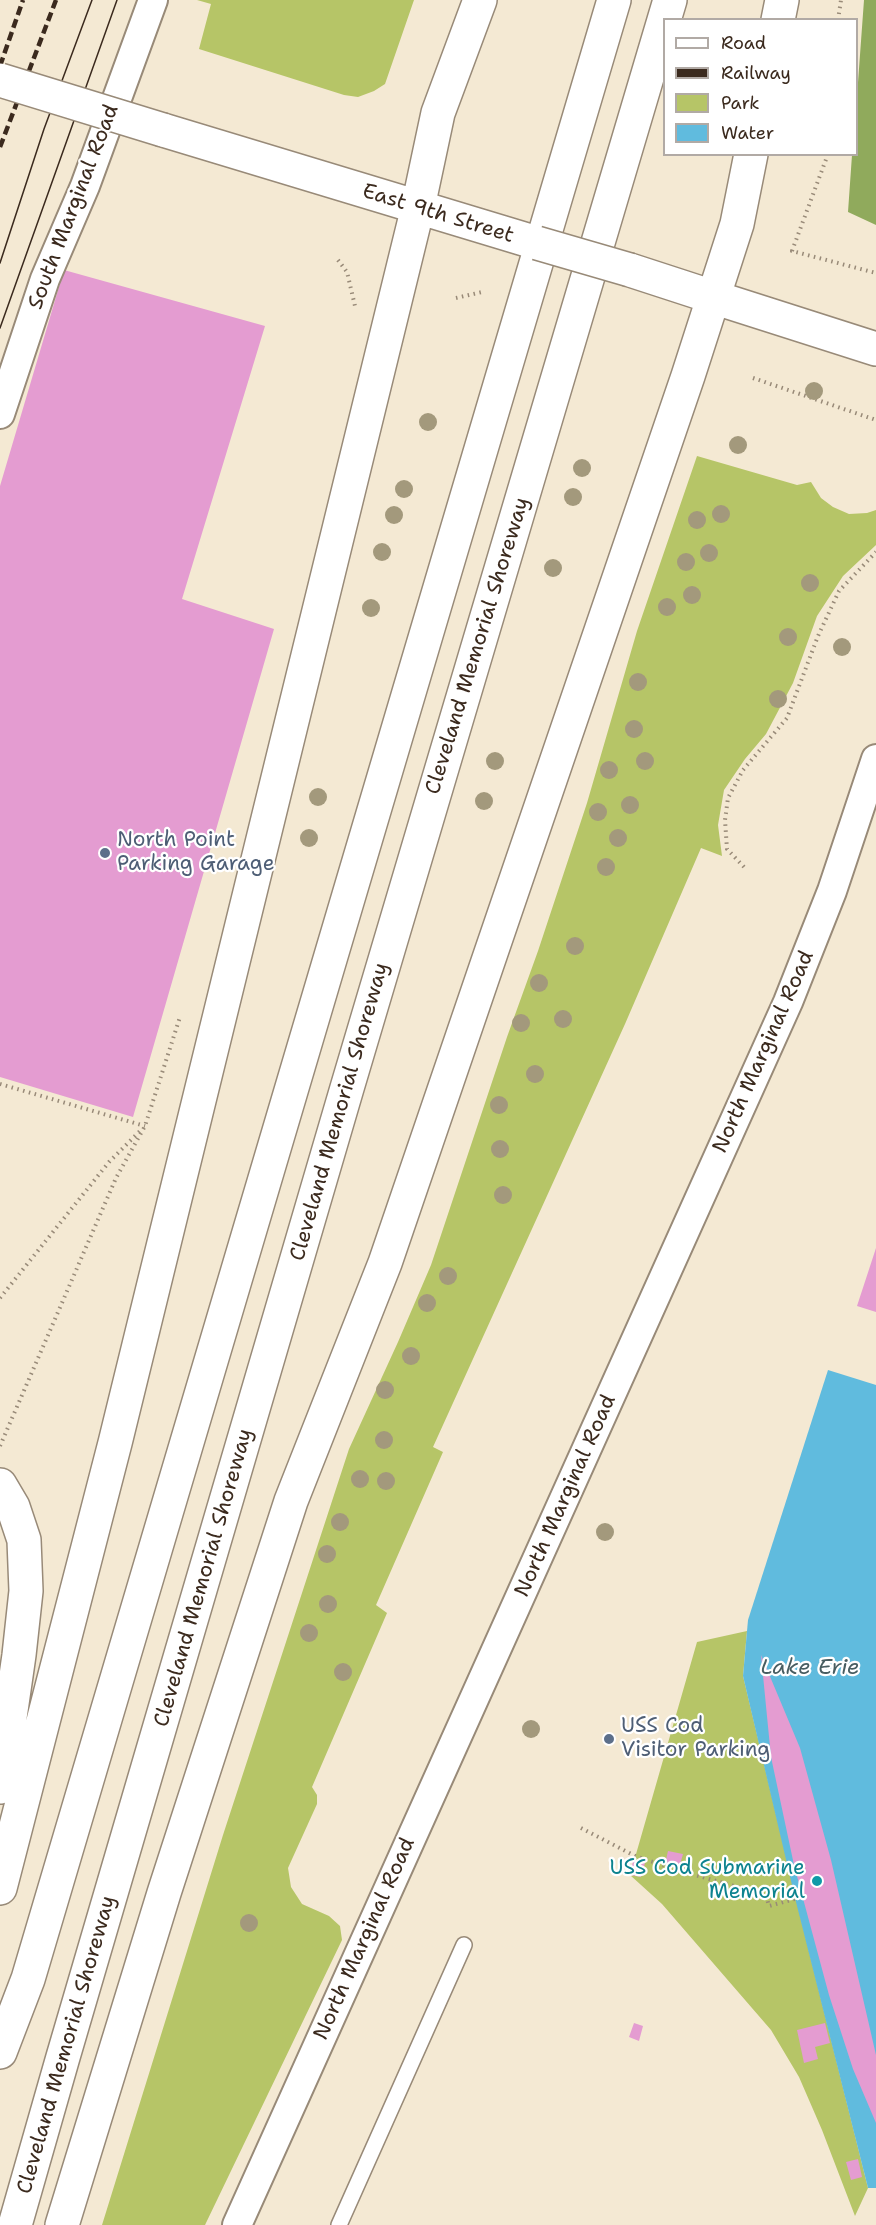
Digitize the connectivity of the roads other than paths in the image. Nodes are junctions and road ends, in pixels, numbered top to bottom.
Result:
1 (153, 0) edge
2 (480, 0) edge
3 (614, 0) edge
4 (670, 0) edge
5 (782, 0) edge
6 (665, 18) edge
7 (778, 18) edge
8 (663, 24) edge
9 (0, 80) edge
10 (751, 156) edge
11 (418, 207) junction
12 (713, 297) junction
13 (876, 349) edge
14 (0, 414) edge
15 (876, 759) edge
16 (0, 1485) edge
17 (0, 1787) edge
18 (0, 1888) edge
19 (464, 1946) dead end
20 (0, 2052) edge
21 (15, 2225) edge
22 (62, 2225) edge
23 (237, 2225) edge
24 (339, 2225) edge

1 - 14 street, South Marginal Road
2 - 11 main road
3 - 20 main road
4 - 6 main road, Cleveland Memorial Shoreway
5 - 7 main road
8 - 21 main road, Cleveland Memorial Shoreway
9 - 11 main road, East 9th Street, bridge
10 - 12 main road
11 - 12 main road, East 9th Street, bridge
11 - 18 main road
12 - 13 main road, East 9th Street
12 - 22 main road
15 - 23 street, North Marginal Road
16 - 17 main road
19 - 24 lane

